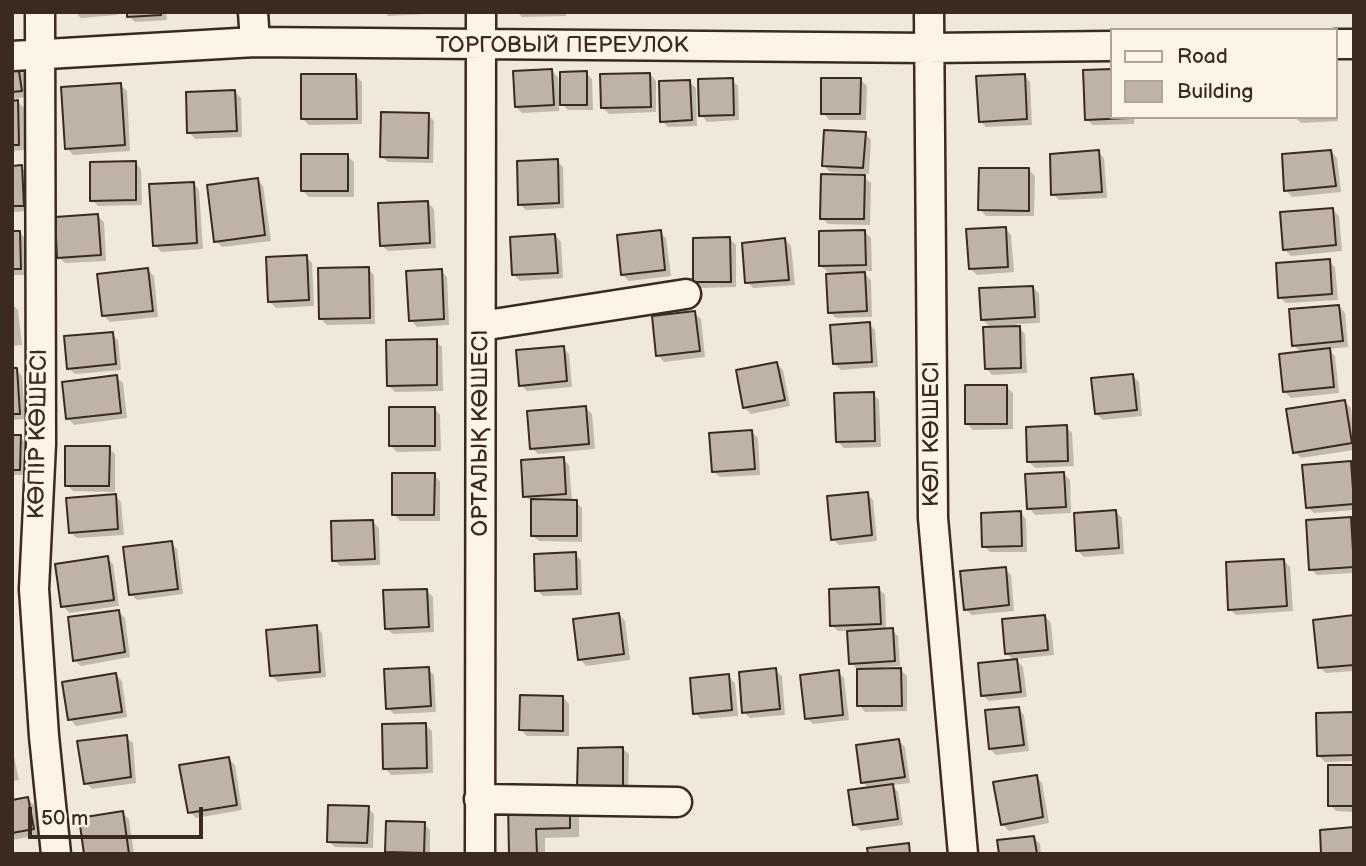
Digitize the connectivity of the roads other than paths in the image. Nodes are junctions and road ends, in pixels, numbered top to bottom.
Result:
1 (40, 12) edge
2 (253, 12) edge
3 (481, 12) edge
4 (929, 12) edge
5 (255, 42) junction
6 (482, 45) junction
7 (1110, 46) edge
8 (929, 48) junction
9 (25, 55) edge
10 (686, 294) dead end
11 (481, 326) junction
12 (479, 799) junction
13 (677, 802) dead end
14 (56, 854) edge
15 (480, 854) edge
16 (963, 854) edge

1 - 9 street, КӨПІР КӨШЕСІ
2 - 5 street
3 - 6 street, ОРТАЛЫҚ КӨШЕСІ
4 - 8 street, КӨЛ КӨШЕСІ
5 - 6 street, ТОРГОВЫЙ ПЕРЕУЛОК
5 - 9 street, ТОРГОВЫЙ ПЕРЕУЛОК
6 - 8 street, ТОРГОВЫЙ ПЕРЕУЛОК
6 - 11 street, ОРТАЛЫҚ КӨШЕСІ
7 - 8 street, ТОРГОВЫЙ ПЕРЕУЛОК
8 - 16 street, КӨЛ КӨШЕСІ
9 - 14 street, КӨПІР КӨШЕСІ
10 - 11 street
11 - 12 street, ОРТАЛЫҚ КӨШЕСІ
12 - 13 street
12 - 15 street, ОРТАЛЫҚ КӨШЕСІ

